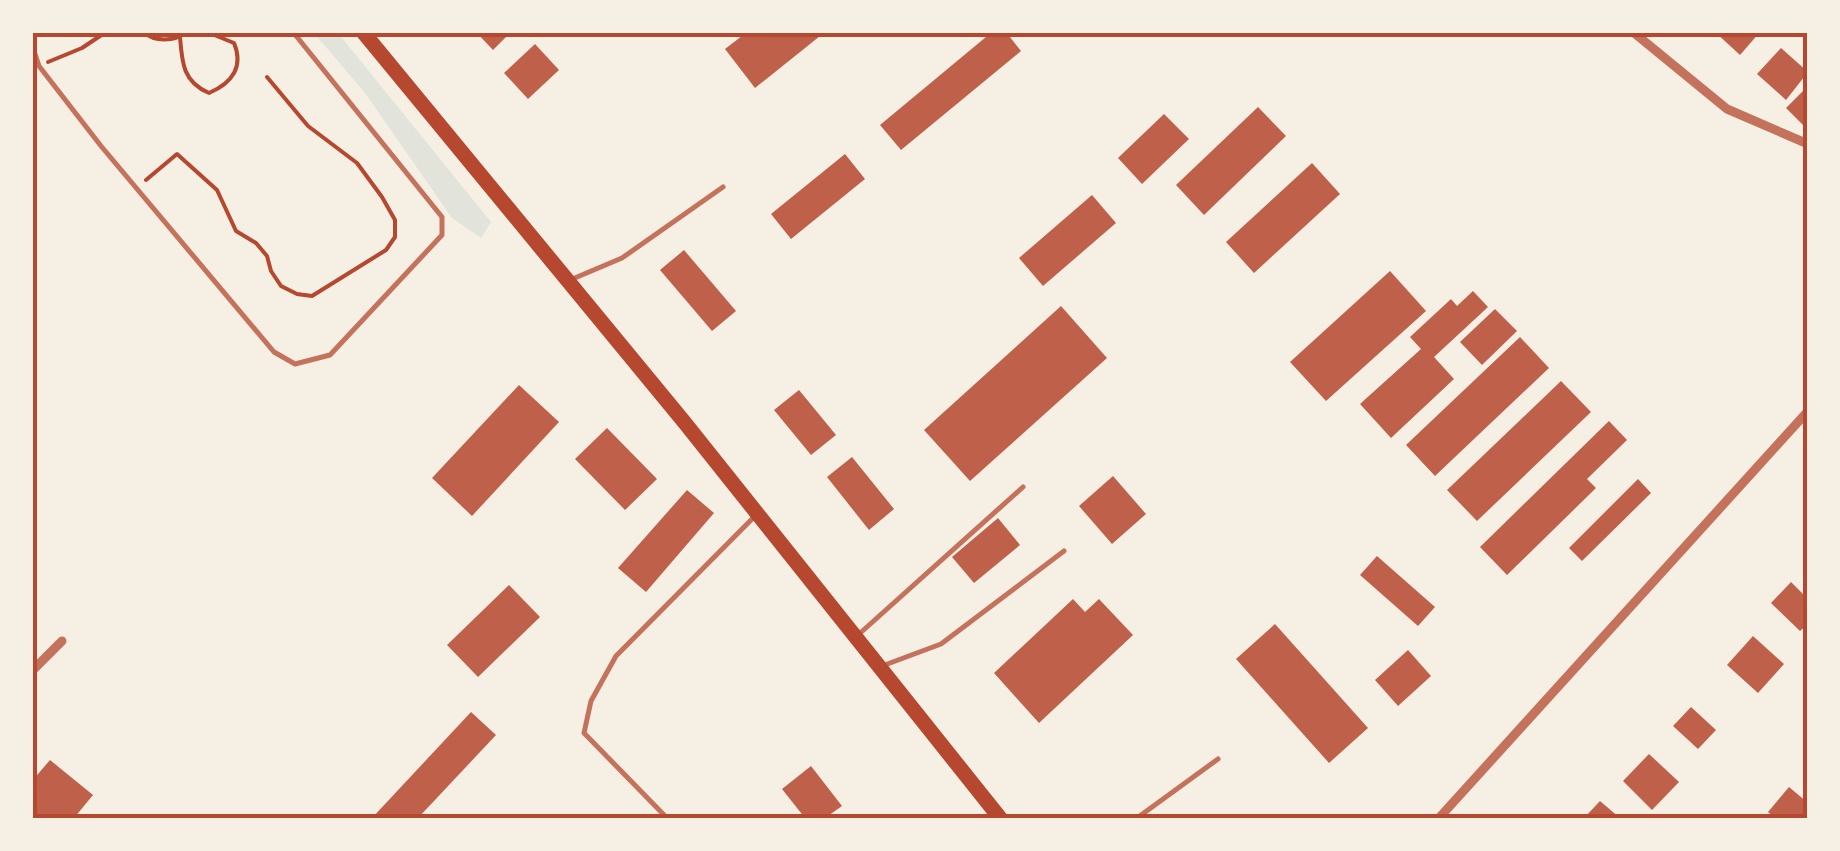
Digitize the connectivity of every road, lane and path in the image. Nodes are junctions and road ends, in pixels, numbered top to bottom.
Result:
1 (106, 32) edge
2 (144, 32) edge
3 (207, 32) edge
4 (293, 32) edge
5 (363, 32) edge
6 (1633, 32) edge
7 (183, 35) edge
8 (32, 44) edge
9 (36, 64) edge
10 (267, 77) dead end
11 (1808, 144) edge
12 (723, 187) dead end
13 (137, 188) junction
14 (568, 281) junction
15 (1808, 411) edge
16 (1023, 487) dead end
17 (758, 514) junction
18 (1064, 551) dead end
19 (856, 637) junction
20 (62, 641) dead end
21 (880, 668) junction
22 (32, 671) edge
23 (1218, 759) dead end
24 (667, 818) edge
25 (1000, 818) edge
26 (1137, 818) edge
27 (1439, 818) edge

1 - 9 path
2 - 7 path
3 - 7 path
4 - 13 lane
5 - 14 main road
6 - 11 street
8 - 9 lane
9 - 13 lane
10 - 13 path
12 - 14 lane
14 - 17 main road
15 - 27 street
16 - 19 lane
17 - 19 main road
17 - 24 lane
18 - 21 lane
19 - 21 main road
20 - 22 street
21 - 25 main road
23 - 26 lane

